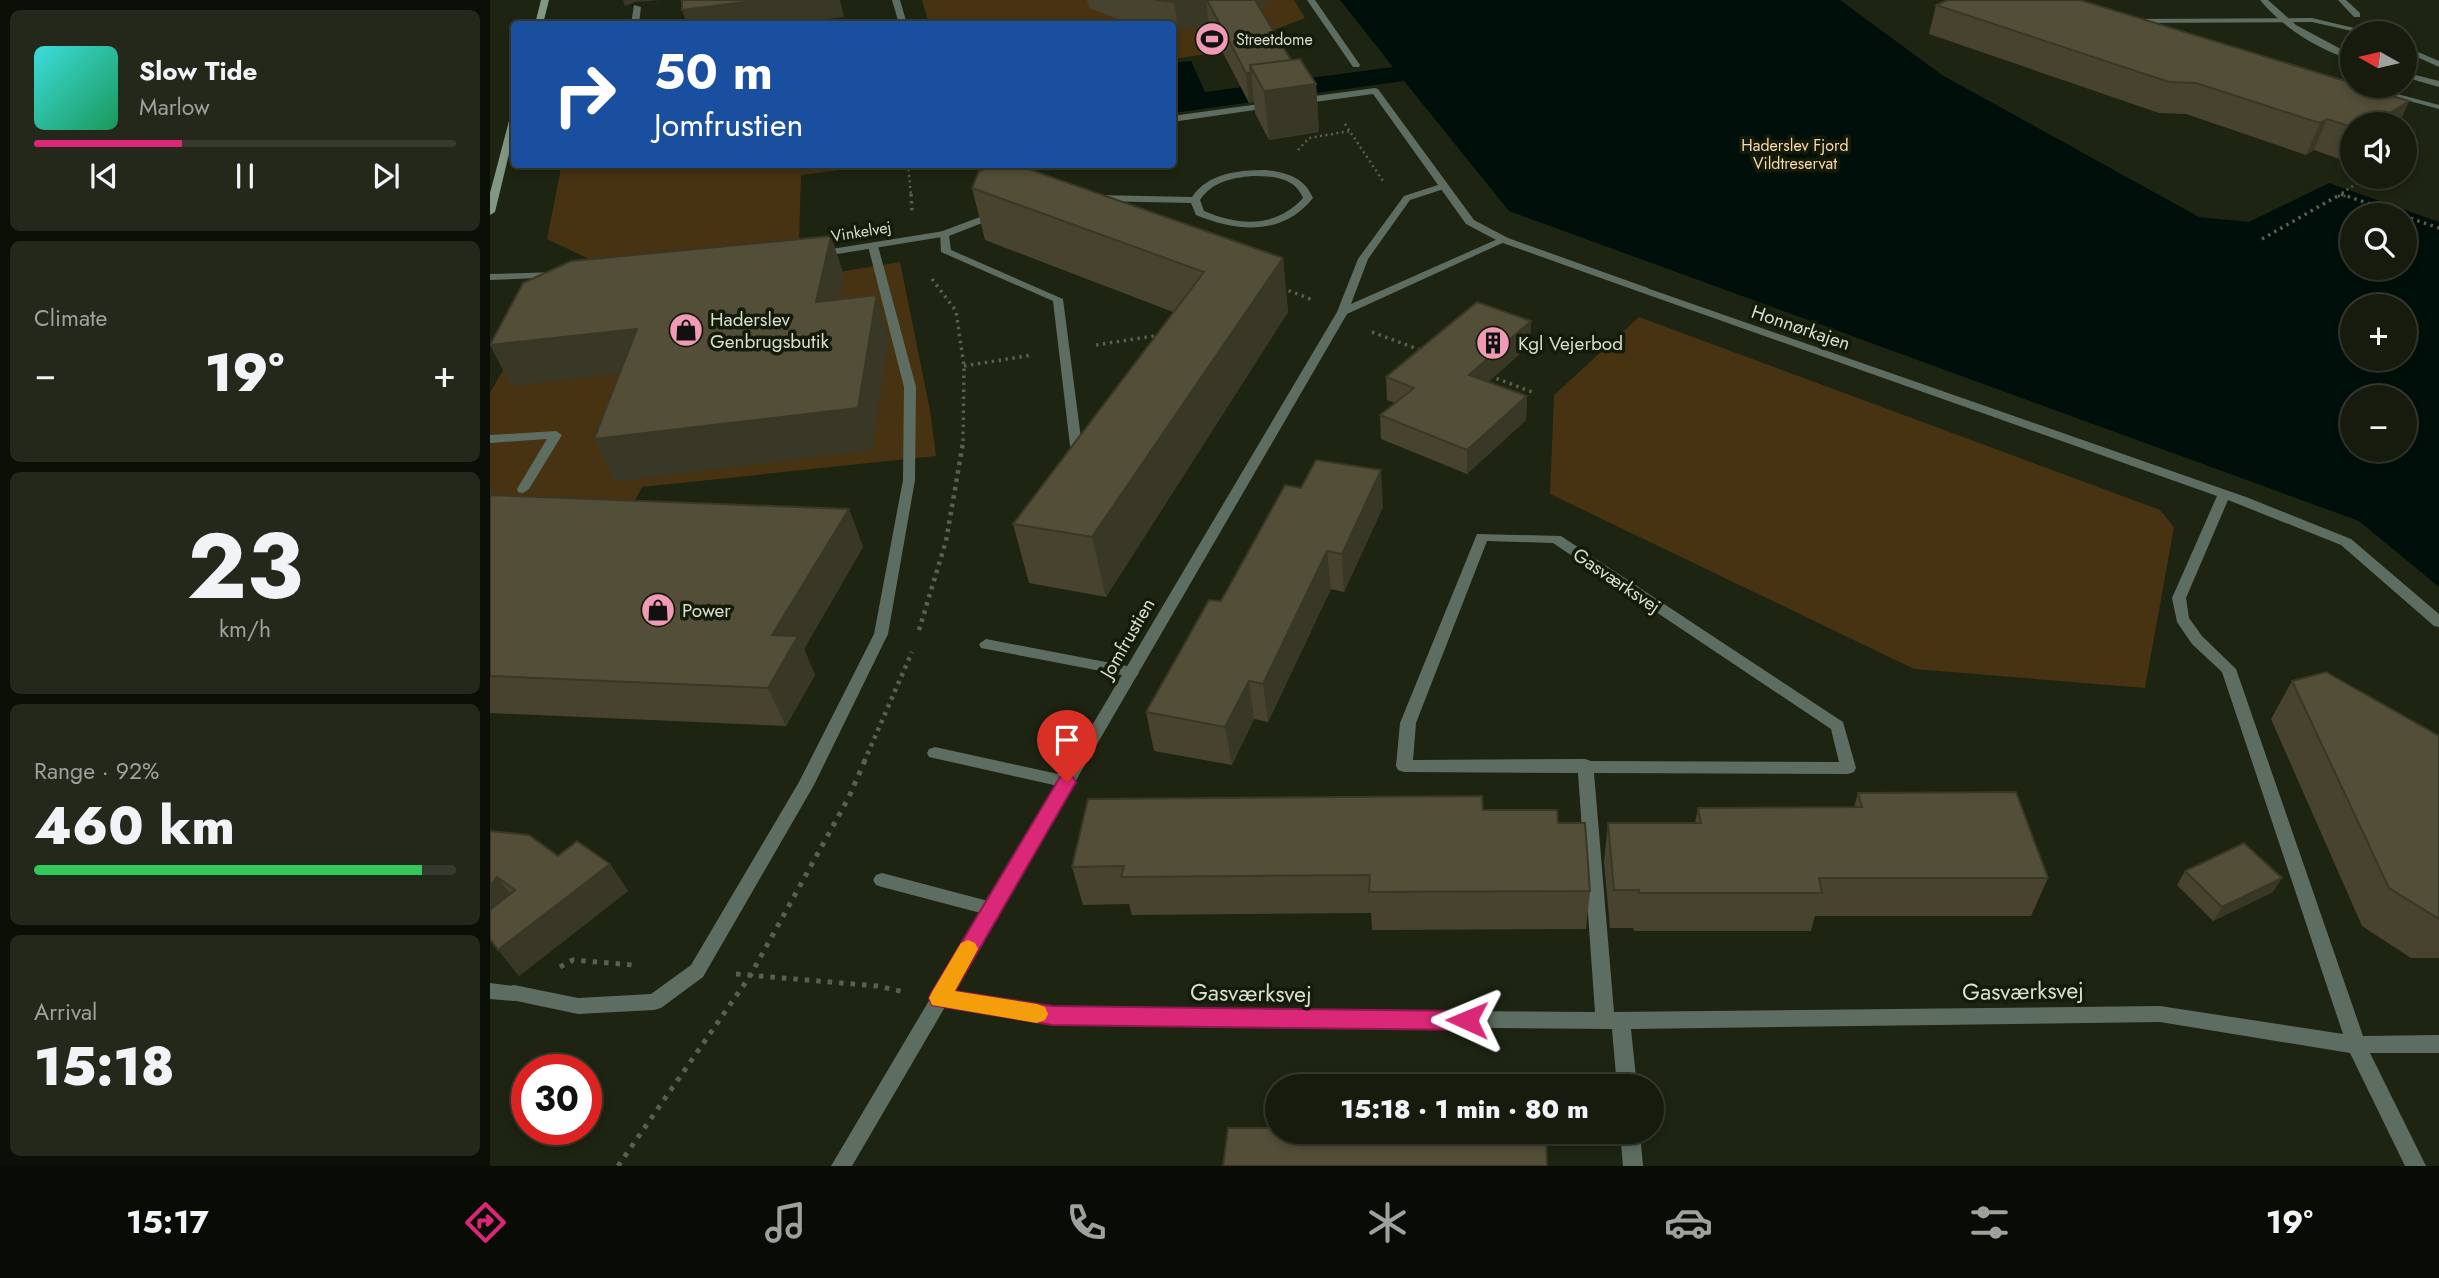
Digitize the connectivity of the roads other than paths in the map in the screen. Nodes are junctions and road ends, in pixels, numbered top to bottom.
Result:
1 (545, 0) edge
2 (896, 0) edge
3 (1311, 0) edge
4 (2263, 0) edge
5 (2342, 0) edge
6 (637, 7) dead end
7 (2357, 15) dead end
8 (2279, 19) junction
9 (540, 21) edge
10 (635, 21) edge
11 (902, 21) edge
12 (2340, 26) edge
13 (2156, 32) edge
14 (2340, 53) edge
15 (2417, 54) edge
16 (2439, 64) edge
17 (1356, 65) dead end
18 (2417, 78) edge
19 (2439, 84) edge
20 (2406, 98) edge
21 (2438, 106) edge
22 (1176, 118) edge
23 (511, 129) edge
24 (1444, 186) junction
25 (1088, 198) edge
26 (1195, 200) junction
27 (1011, 209) edge
28 (490, 212) edge
29 (944, 234) junction
30 (1504, 240) junction
31 (873, 246) junction
32 (802, 256) edge
33 (567, 274) edge
34 (490, 277) edge
35 (1341, 316) junction
36 (490, 439) edge
37 (1077, 454) edge
38 (523, 489) dead end
39 (2224, 494) junction
40 (2439, 622) edge
41 (986, 644) dead end
42 (1132, 672) junction
43 (935, 753) dead end
44 (1585, 765) junction
45 (1067, 782) junction
46 (883, 880) dead end
47 (992, 909) junction
48 (490, 991) edge
49 (939, 998) junction
50 (1613, 1021) junction
51 (2439, 1044) edge
52 (2356, 1045) junction
53 (1624, 1074) edge
54 (1631, 1144) edge
55 (841, 1166) edge
56 (1633, 1166) edge
57 (2416, 1166) edge

1 - 9 street
2 - 11 street
3 - 17 street
4 - 8 street
5 - 7 street
6 - 10 street
8 - 12 street
8 - 13 street
8 - 14 street
15 - 16 street
18 - 19 street
20 - 21 street
22 - 24 street, Honnørkajen
23 - 28 street
24 - 30 street, Honnørkajen
24 - 35 street, Jomfrustien
25 - 26 street
26 - 26 street
27 - 29 street, Vinkelvej
29 - 31 street, Vinkelvej
29 - 37 street
30 - 35 street
30 - 39 street, Honnørkajen
31 - 32 street, Vinkelvej
31 - 48 street
33 - 34 street
35 - 42 street, Jomfrustien
36 - 38 street
39 - 40 street, Honnørkajen
39 - 52 street
41 - 42 street
42 - 45 street, Jomfrustien
43 - 45 street
44 - 44 street, Gasværksvej
44 - 50 street
45 - 47 street, Jomfrustien
46 - 47 street
47 - 49 street, Jomfrustien
49 - 50 street, Gasværksvej
49 - 55 street, Jomfrustien
50 - 52 street, Gasværksvej
50 - 53 street
51 - 52 street, Gasværksvej
52 - 57 street
54 - 56 street

